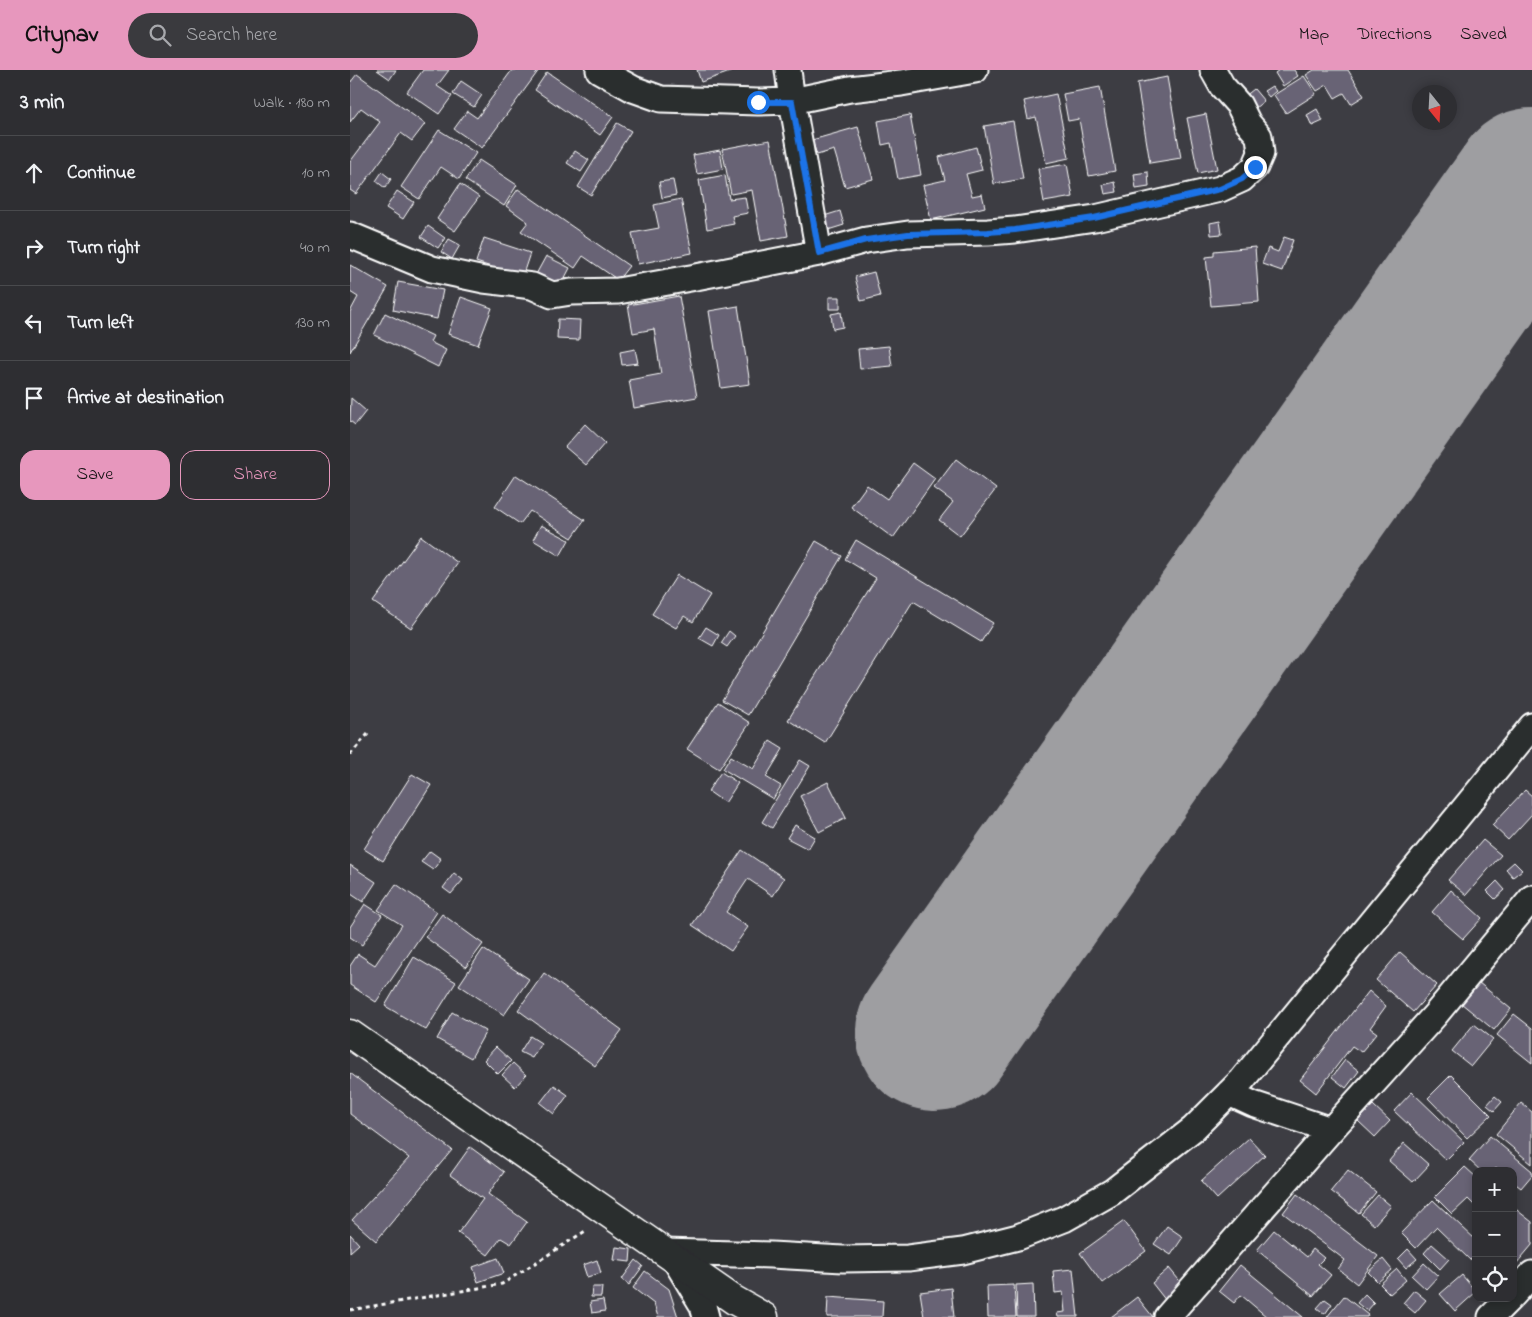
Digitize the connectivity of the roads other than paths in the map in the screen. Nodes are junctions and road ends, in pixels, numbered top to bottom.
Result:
1 (599, 70) edge
2 (788, 70) edge
3 (975, 70) edge
4 (1213, 70) edge
5 (792, 102) junction
6 (350, 235) edge
7 (819, 253) junction
8 (1532, 726) edge
9 (1528, 910) edge
10 (350, 1034) edge
11 (1229, 1093) junction
12 (1331, 1130) junction
13 (669, 1255) junction
14 (1522, 1287) edge
15 (706, 1317) edge
16 (764, 1317) edge
17 (1167, 1317) edge
18 (1491, 1317) edge

1 - 5 street
2 - 5 street
3 - 5 street
4 - 7 street
5 - 7 street
6 - 7 street
8 - 11 street
9 - 12 street
10 - 13 main road
11 - 12 street
11 - 13 street
12 - 17 street
13 - 15 street
13 - 16 main road
14 - 18 street

